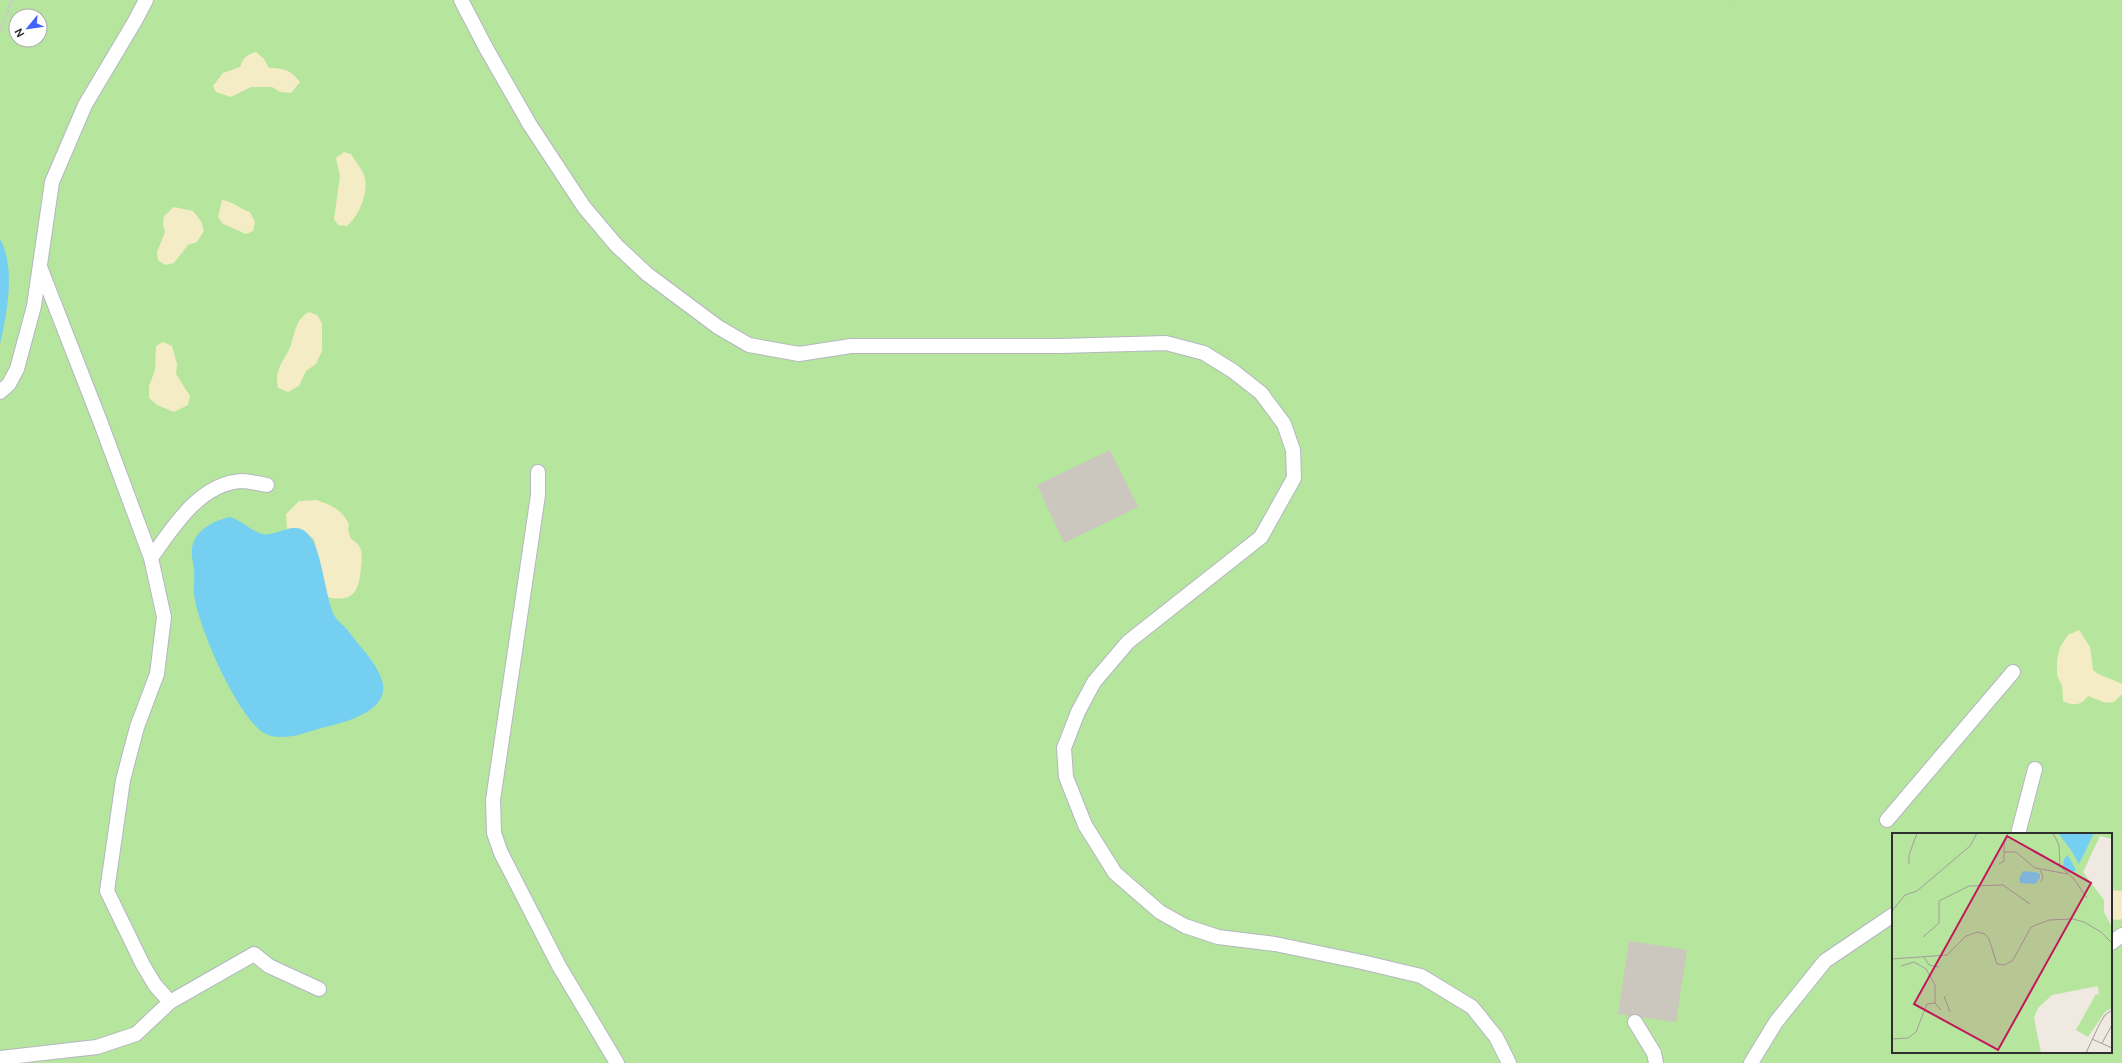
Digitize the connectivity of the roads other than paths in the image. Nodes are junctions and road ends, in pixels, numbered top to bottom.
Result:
1 (146, 0) edge
2 (461, 0) edge
3 (40, 267) junction
4 (0, 392) edge
5 (538, 472) dead end
6 (267, 485) dead end
7 (151, 558) junction
8 (2013, 672) dead end
9 (2035, 769) dead end
10 (1887, 820) dead end
11 (2018, 833) edge
12 (1892, 915) edge
13 (2122, 935) edge
14 (2112, 941) edge
15 (320, 989) dead end
16 (170, 1002) junction
17 (1635, 1022) dead end
18 (0, 1058) edge
19 (617, 1063) edge
20 (1509, 1063) edge
21 (1656, 1063) edge
22 (1751, 1063) edge

1 - 3 lane
2 - 20 lane
3 - 4 lane
3 - 7 lane
5 - 19 lane
6 - 7 lane
7 - 16 lane
8 - 10 lane
9 - 11 lane
12 - 22 lane
13 - 14 lane
15 - 16 lane
16 - 18 lane
17 - 21 lane

